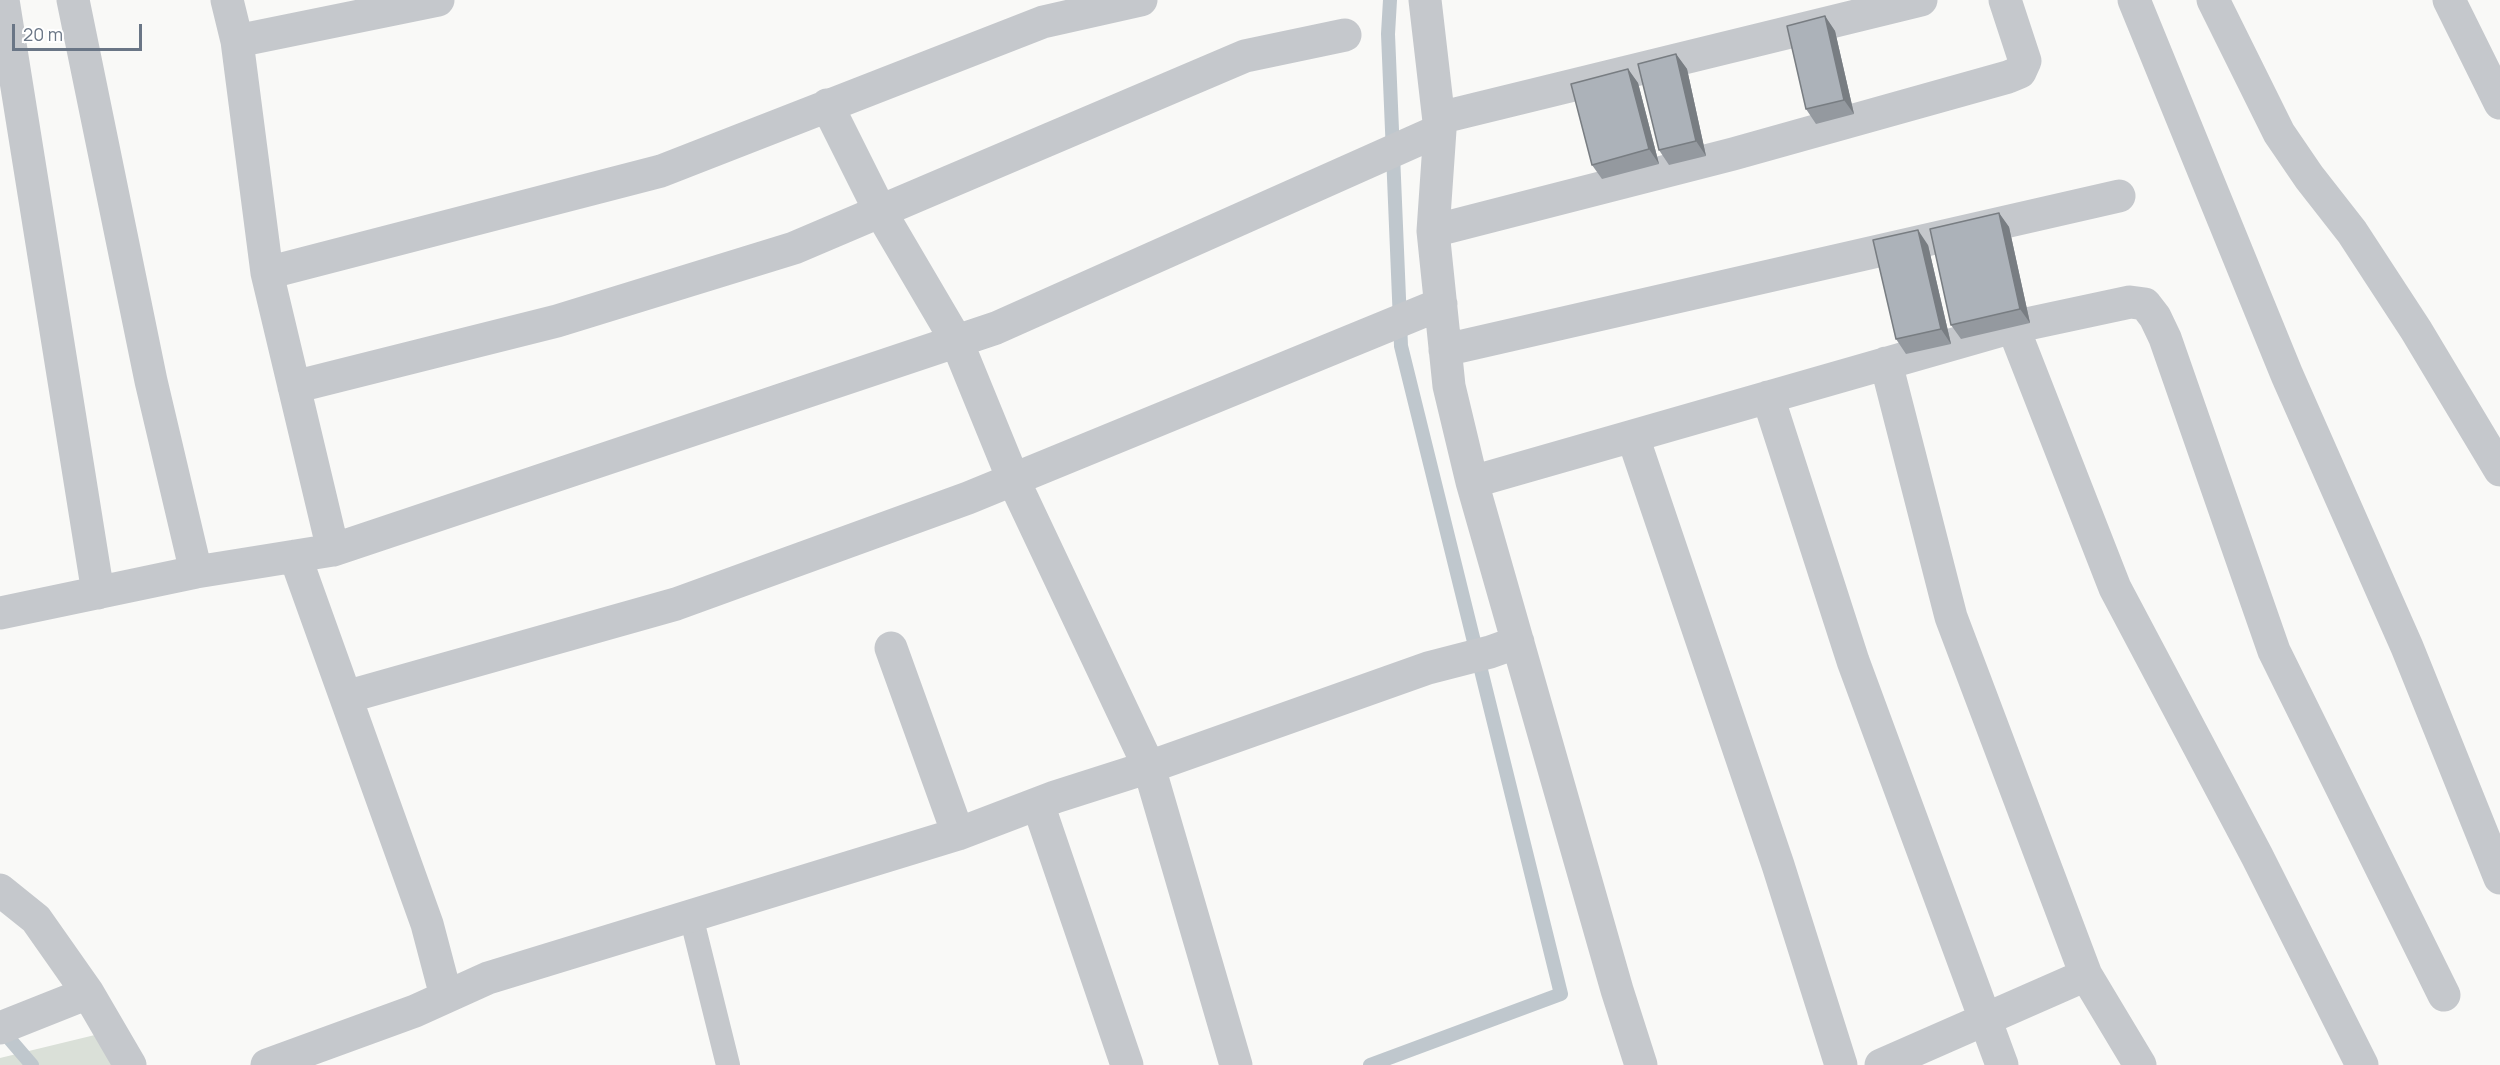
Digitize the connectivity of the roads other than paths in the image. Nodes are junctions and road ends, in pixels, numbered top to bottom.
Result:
1 (3, 0) edge
2 (73, 0) edge
3 (227, 0) edge
4 (438, 0) edge
5 (1141, 0) edge
6 (1425, 0) edge
7 (1921, 0) edge
8 (2005, 0) edge
9 (2134, 0) edge
10 (2213, 0) edge
11 (2449, 0) edge
12 (1040, 11) edge
13 (1345, 35) dead end
14 (237, 41) junction
15 (2500, 103) edge
16 (827, 105) junction
17 (1436, 128) junction
18 (2119, 196) dead end
19 (880, 211) junction
20 (1433, 231) junction
21 (267, 273) junction
22 (1431, 309) junction
23 (2013, 327) junction
24 (957, 342) junction
25 (1445, 350) junction
26 (1886, 363) junction
27 (294, 387) junction
28 (1768, 397) junction
29 (1633, 437) junction
30 (2500, 470) edge
31 (1012, 479) junction
32 (1472, 482) junction
33 (333, 550) junction
34 (295, 556) junction
35 (196, 572) junction
36 (98, 593) junction
37 (0, 613) edge
38 (891, 648) dead end
39 (1492, 650) junction
40 (346, 697) junction
41 (1149, 767) junction
42 (1038, 804) junction
43 (958, 834) junction
44 (2500, 878) edge
45 (0, 890) edge
46 (691, 916) junction
47 (2086, 975) junction
48 (88, 993) junction
49 (2444, 995) dead end
50 (446, 996) junction
51 (1984, 1019) junction
52 (0, 1028) edge
53 (130, 1065) edge
54 (267, 1065) edge
55 (728, 1065) edge
56 (1127, 1065) edge
57 (1236, 1065) edge
58 (1641, 1065) edge
59 (1841, 1065) edge
60 (1881, 1065) edge
61 (2001, 1065) edge
62 (2140, 1065) edge
63 (2362, 1065) edge

1 - 36 street
2 - 35 street
3 - 14 street
4 - 14 street
5 - 12 street
6 - 17 street
7 - 17 street
8 - 20 street
9 - 44 street
10 - 30 street
11 - 15 street
12 - 16 street
13 - 19 street
14 - 21 street
16 - 19 street
16 - 21 street
17 - 20 street
17 - 24 street
18 - 25 street
19 - 24 street
19 - 27 street
20 - 22 street
21 - 27 street
22 - 25 street
22 - 31 street
23 - 26 street
23 - 49 street
23 - 63 street
24 - 31 street
24 - 33 street
25 - 32 street
26 - 28 street
26 - 47 street
27 - 33 street
28 - 29 street
28 - 51 street
29 - 32 street
29 - 59 street
31 - 40 street
31 - 41 street
32 - 39 street
33 - 34 street
34 - 35 street
34 - 40 street
35 - 36 street
36 - 37 street
38 - 43 street
39 - 41 street
39 - 58 street
40 - 50 street
41 - 42 street
41 - 57 street
42 - 43 street
42 - 56 street
43 - 46 street
45 - 48 street
46 - 50 street
46 - 55 lane
47 - 51 street
47 - 62 street
48 - 52 street
48 - 53 street
50 - 54 street
51 - 60 street
51 - 61 street

